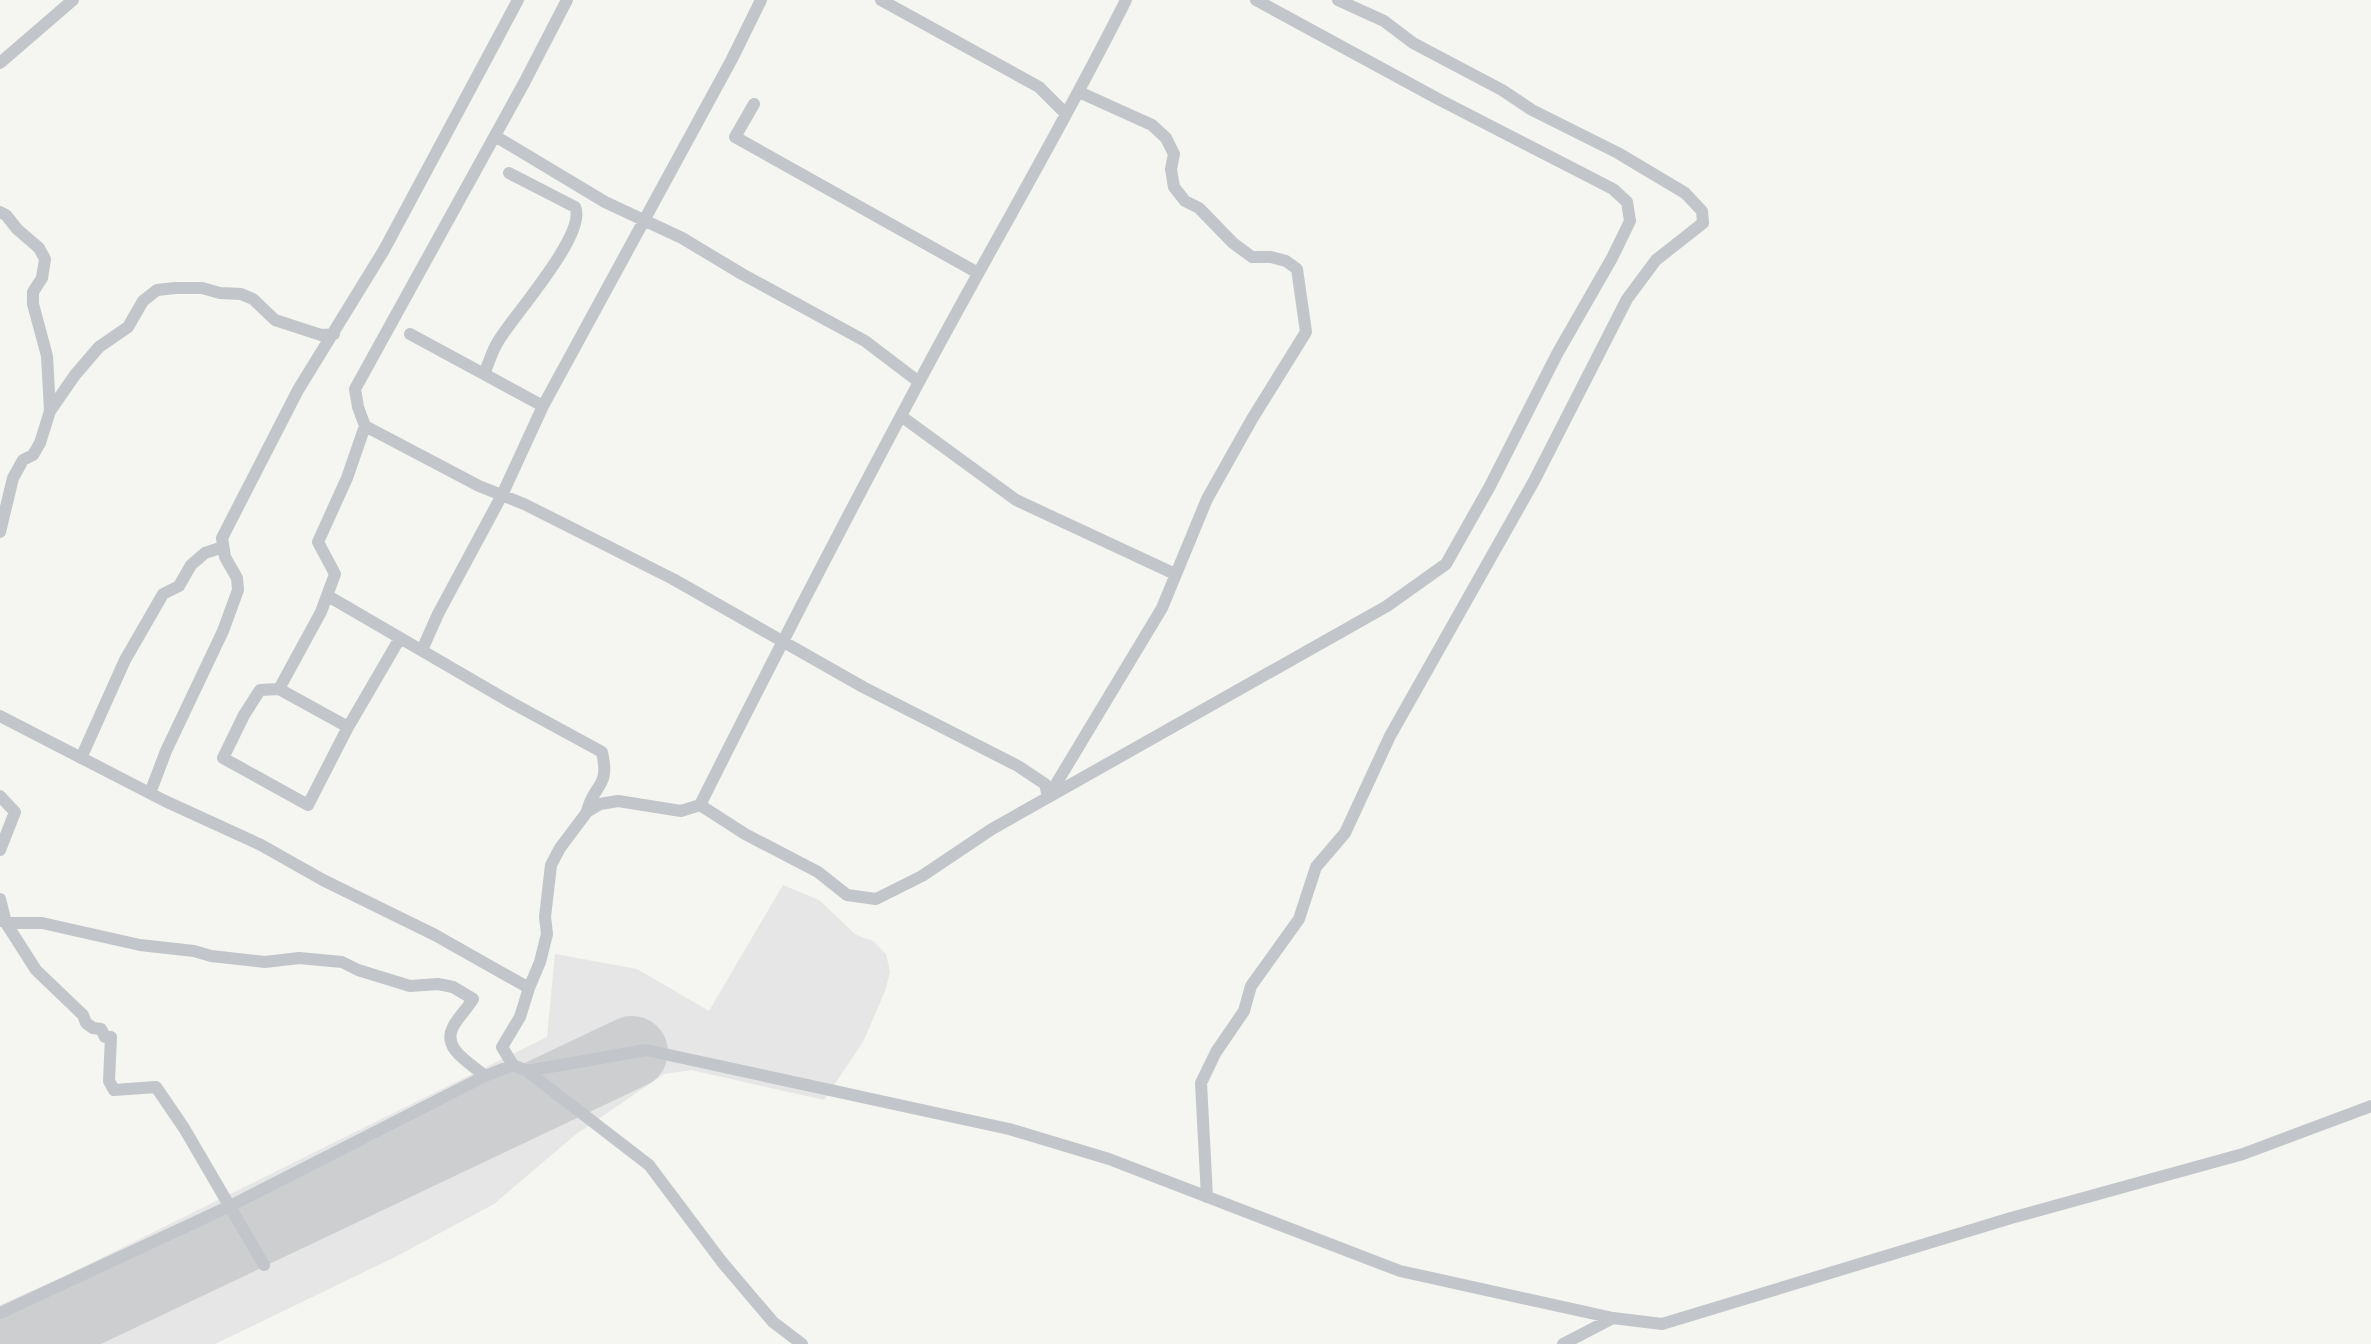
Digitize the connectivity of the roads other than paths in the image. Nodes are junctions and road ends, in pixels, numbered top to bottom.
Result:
1 (73, 0) edge
2 (518, 0) edge
3 (567, 0) edge
4 (761, 0) edge
5 (881, 0) edge
6 (1126, 0) edge
7 (1256, 0) edge
8 (1338, 0) edge
9 (0, 63) edge
10 (1079, 92) junction
11 (754, 104) dead end
12 (1066, 114) junction
13 (495, 136) junction
14 (509, 173) dead end
15 (0, 212) edge
16 (645, 221) junction
17 (978, 273) junction
18 (334, 334) junction
19 (410, 334) dead end
20 (484, 374) junction
21 (919, 382) junction
22 (543, 406) junction
23 (50, 411) junction
24 (901, 416) junction
25 (365, 426) junction
26 (502, 495) junction
27 (0, 532) edge
28 (223, 547) junction
29 (1175, 574) junction
30 (328, 596) junction
31 (400, 638) junction
32 (782, 641) junction
33 (422, 650) junction
34 (279, 689) junction
35 (1, 720) edge
36 (348, 728) junction
37 (81, 758) junction
38 (150, 793) junction
39 (0, 796) edge
40 (1048, 797) junction
41 (700, 805) junction
42 (587, 812) junction
43 (0, 850) edge
44 (0, 899) edge
45 (3, 921) edge
46 (529, 988) junction
47 (513, 1065) junction
48 (526, 1071) junction
49 (485, 1076) junction
50 (2371, 1106) edge
51 (1207, 1197) junction
52 (231, 1206) junction
53 (264, 1265) dead end
54 (0, 1313) edge
55 (1613, 1318) junction
56 (802, 1344) edge
57 (1563, 1344) edge

1 - 9 street
2 - 18 street
3 - 13 street
4 - 16 street
5 - 12 street
6 - 10 street
7 - 40 street
8 - 51 street
10 - 12 street
10 - 29 street
11 - 17 street
12 - 17 street
13 - 16 street
13 - 25 street
14 - 20 street
15 - 23 street
16 - 21 street
16 - 22 street
17 - 21 street
18 - 23 street
18 - 28 street
19 - 20 street
20 - 22 street
21 - 24 street
22 - 26 street
23 - 27 street
24 - 29 street
24 - 32 street
25 - 26 street
25 - 30 street
26 - 32 street
26 - 33 street
28 - 37 street
28 - 38 street
29 - 40 street
30 - 31 street
30 - 34 street
31 - 33 street
31 - 36 street
32 - 40 street
32 - 41 street
33 - 42 street
34 - 36 street
34 - 36 street
35 - 37 street
37 - 38 street
38 - 46 street
39 - 43 street
40 - 41 street
41 - 42 street
42 - 46 street
44 - 45 street
45 - 49 street
45 - 52 street
46 - 47 street
47 - 48 street
47 - 49 street
48 - 51 street
48 - 56 street
49 - 52 street
50 - 55 street
51 - 55 street
52 - 53 street
52 - 54 street
55 - 57 street

